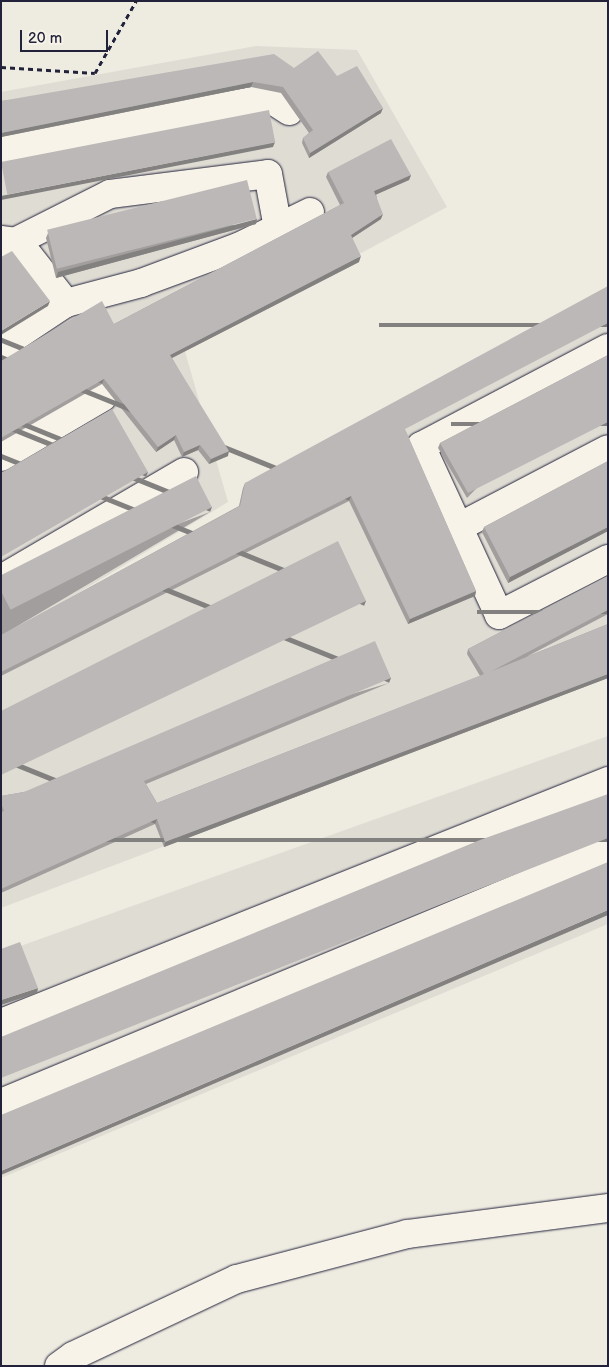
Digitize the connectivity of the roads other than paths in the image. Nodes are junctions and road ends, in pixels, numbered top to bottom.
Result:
1 (288, 110) dead end
2 (1, 151) edge
3 (310, 212) dead end
4 (278, 228) junction
5 (7, 243) edge
6 (66, 302) junction
7 (1, 346) edge
8 (608, 348) edge
9 (103, 397) dead end
10 (608, 449) edge
11 (1, 457) edge
12 (184, 472) dead end
13 (458, 527) junction
14 (608, 559) edge
15 (1, 579) edge
16 (608, 781) edge
17 (608, 851) edge
18 (1, 1023) edge
19 (1, 1104) edge
20 (608, 1208) edge
21 (60, 1366) edge

1 - 2 lane
3 - 4 lane
4 - 5 lane
4 - 6 lane
5 - 6 lane
6 - 7 lane
8 - 13 lane
9 - 11 lane
10 - 13 lane
12 - 15 lane
13 - 14 lane
16 - 18 lane
17 - 19 lane
20 - 21 lane

